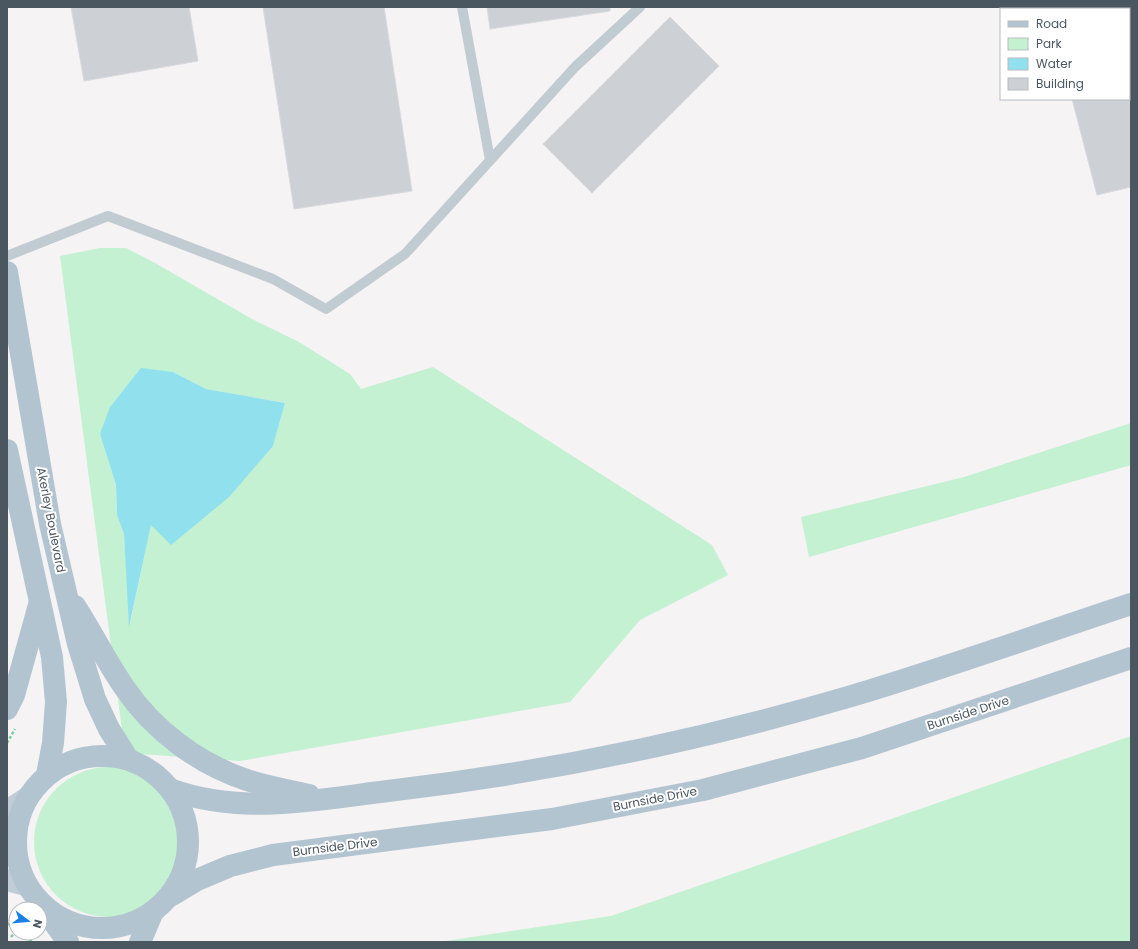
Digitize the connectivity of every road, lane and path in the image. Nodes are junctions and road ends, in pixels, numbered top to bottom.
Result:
1 (462, 7) edge
2 (640, 7) edge
3 (490, 160) junction
4 (7, 256) edge
5 (7, 272) edge
6 (7, 450) edge
7 (66, 593) junction
8 (40, 602) junction
9 (1131, 604) edge
10 (1131, 658) edge
11 (7, 709) edge
12 (128, 759) junction
13 (47, 775) junction
14 (172, 790) junction
15 (27, 798) junction
16 (328, 799) junction
17 (7, 811) edge
18 (16, 882) edge
19 (172, 895) junction
20 (36, 901) edge
21 (48, 910) edge
22 (48, 914) edge
23 (152, 914) junction
24 (68, 942) edge
25 (140, 942) edge

1 - 3 lane
2 - 3 lane
3 - 4 lane
5 - 7 main road, Akerley Boulevard
6 - 8 main road
7 - 12 main road, Akerley Boulevard
7 - 16 main road
8 - 11 main road
8 - 13 main road
9 - 16 main road
10 - 19 main road, Burnside Drive
12 - 13 main road
12 - 14 main road
13 - 15 main road
14 - 16 main road
14 - 19 main road
15 - 17 main road
15 - 18 main road
18 - 20 main road
19 - 23 main road
21 - 23 main road
22 - 24 main road
23 - 25 main road

